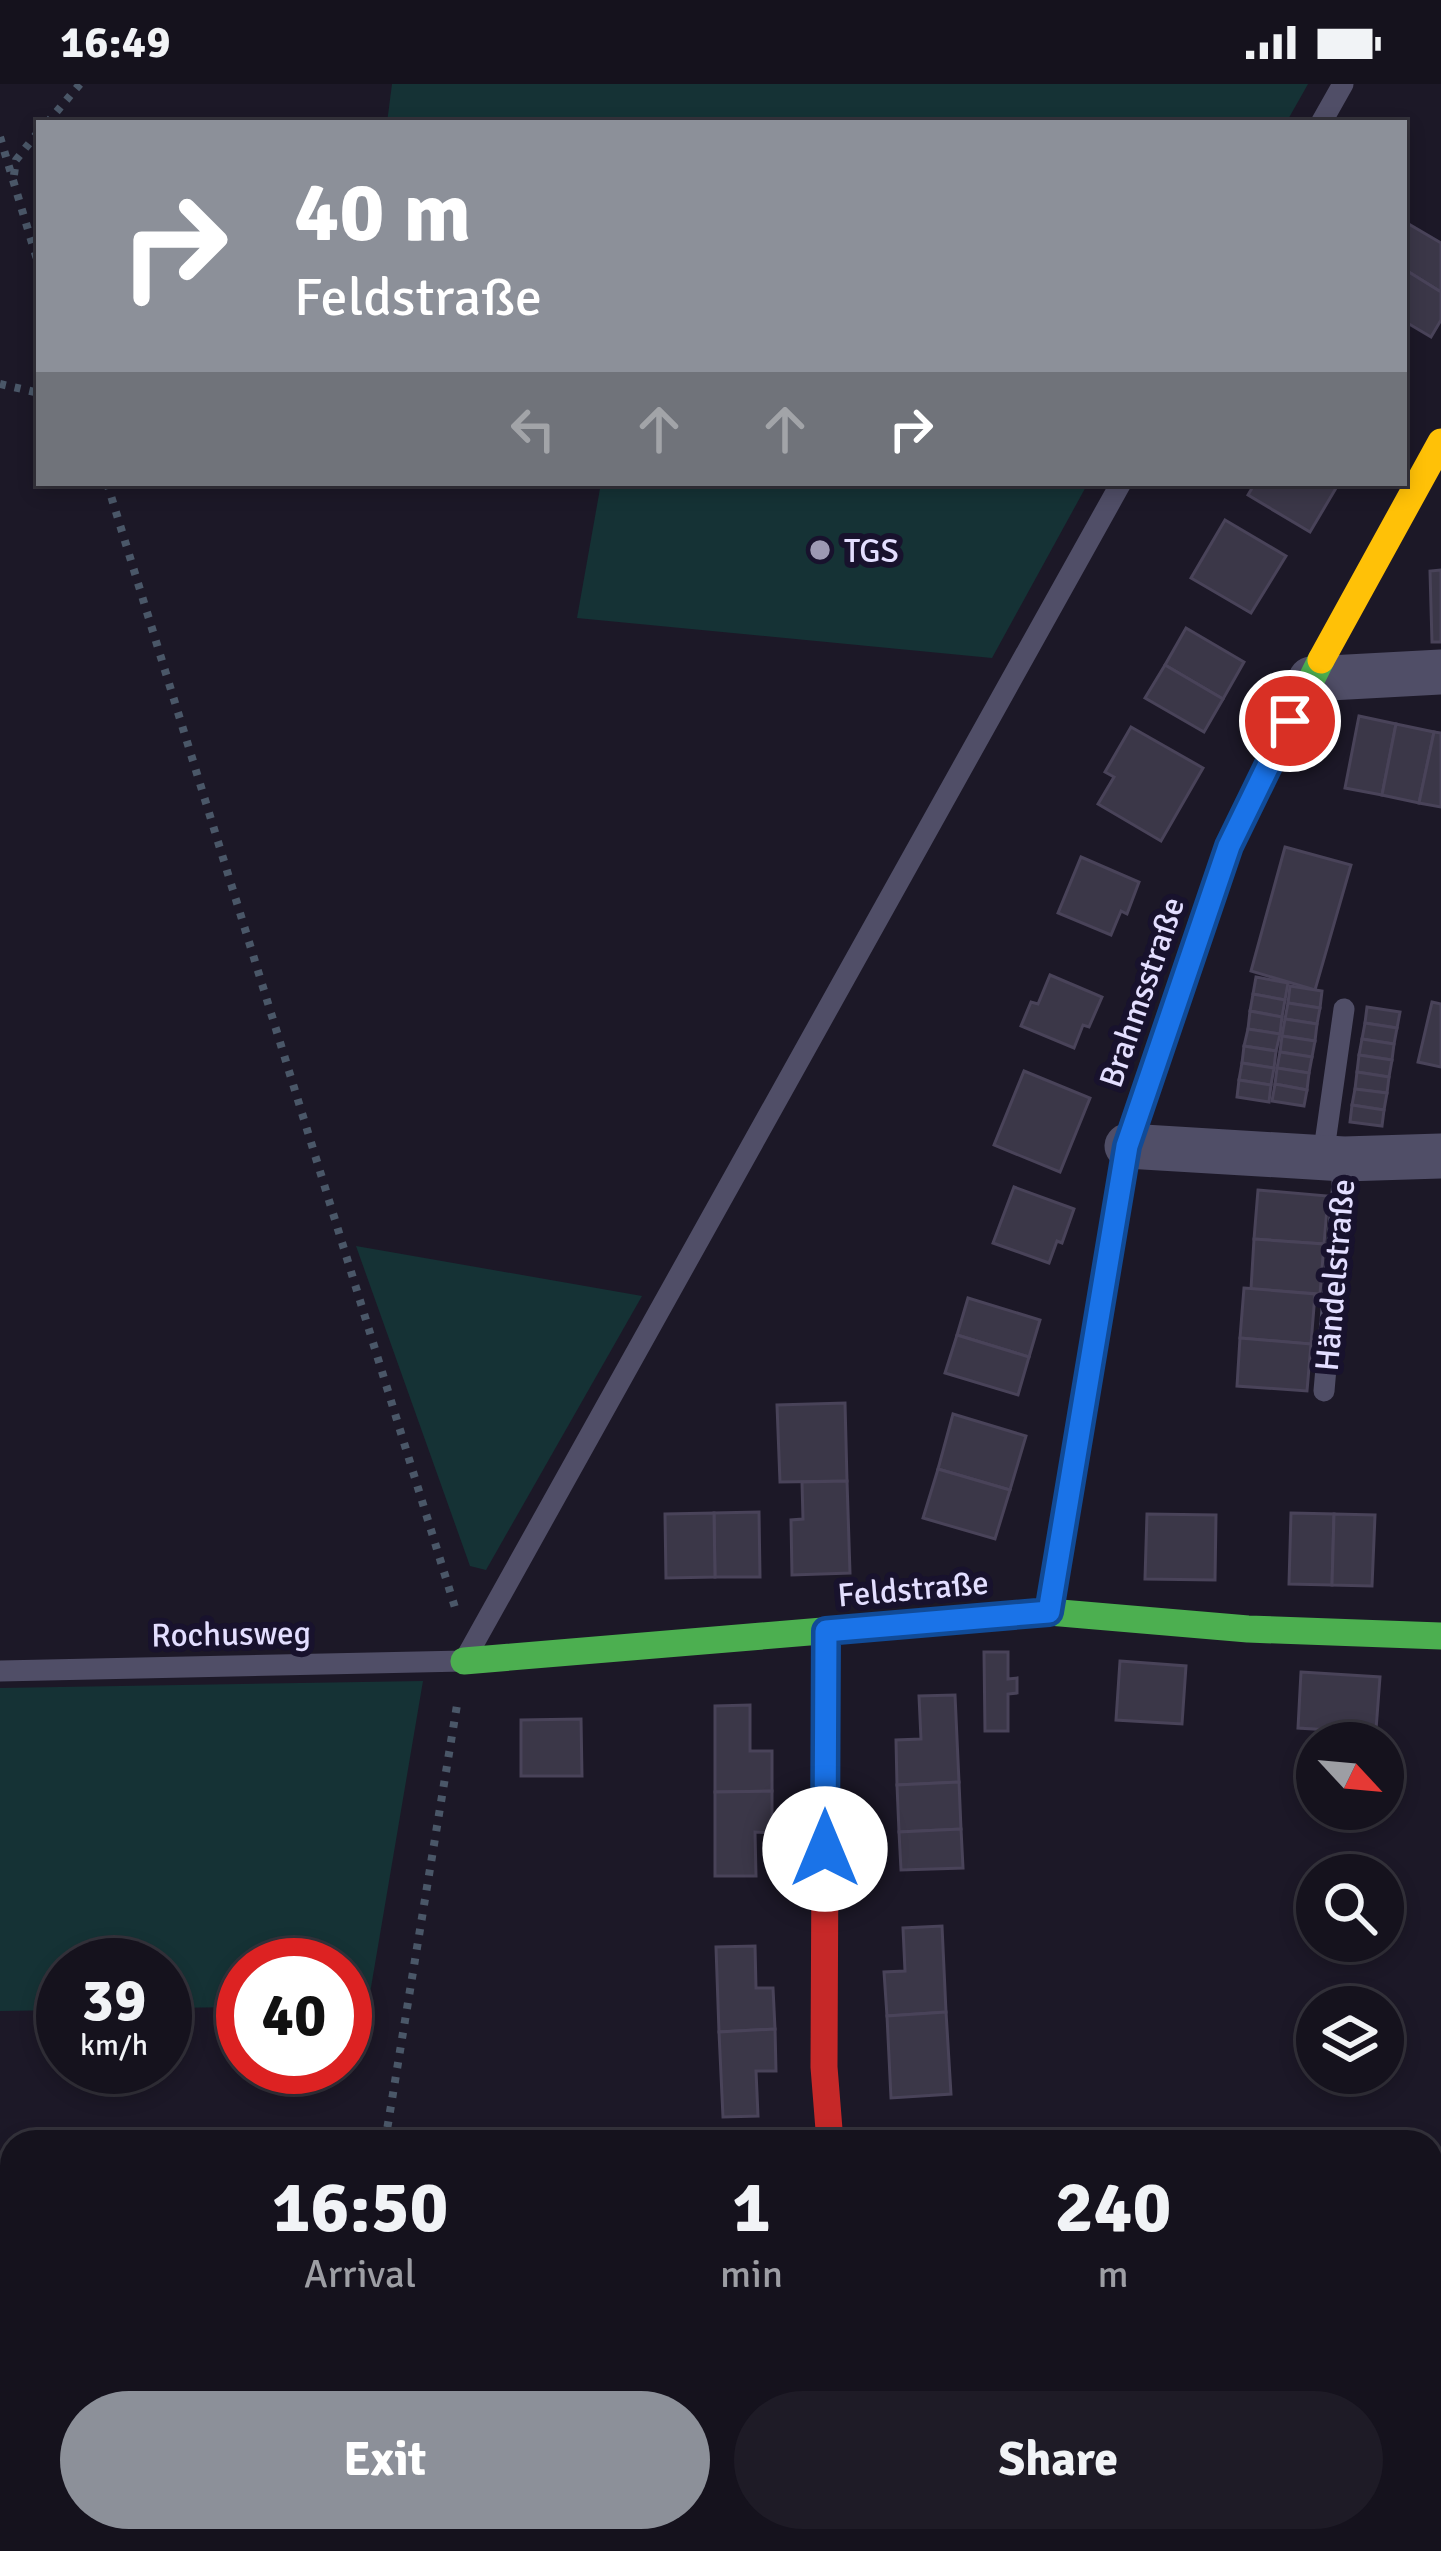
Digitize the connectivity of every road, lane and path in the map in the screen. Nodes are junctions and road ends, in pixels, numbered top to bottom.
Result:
1 (80, 84) edge
2 (1343, 84) edge
3 (50, 120) edge
4 (1323, 120) edge
5 (36, 135) edge
6 (0, 137) edge
7 (13, 178) junction
8 (36, 256) edge
9 (0, 384) edge
10 (36, 392) edge
11 (1441, 442) edge
12 (107, 486) edge
13 (1118, 486) edge
14 (1441, 672) edge
15 (1311, 679) junction
16 (1344, 1009) dead end
17 (1127, 1146) junction
18 (1441, 1156) edge
19 (1334, 1158) junction
20 (1324, 1391) dead end
21 (1049, 1612) junction
22 (826, 1631) junction
23 (1441, 1636) edge
24 (464, 1661) junction
25 (0, 1671) edge
26 (387, 2130) edge
27 (829, 2130) edge

1 - 3 path
2 - 4 lane
5 - 7 path
6 - 7 path
7 - 8 path
9 - 10 path
11 - 15 street, Brahmsstraße
12 - 24 path
13 - 24 lane
14 - 15 street
15 - 17 street, Brahmsstraße
16 - 19 lane
17 - 19 street, Händelstraße
17 - 21 street, Brahmsstraße
18 - 19 street, Händelstraße
19 - 20 lane, Händelstraße
21 - 22 street, Feldstraße
21 - 23 street, Feldstraße
22 - 24 street, Feldstraße
22 - 27 street
24 - 25 lane, Rochusweg
24 - 26 path

